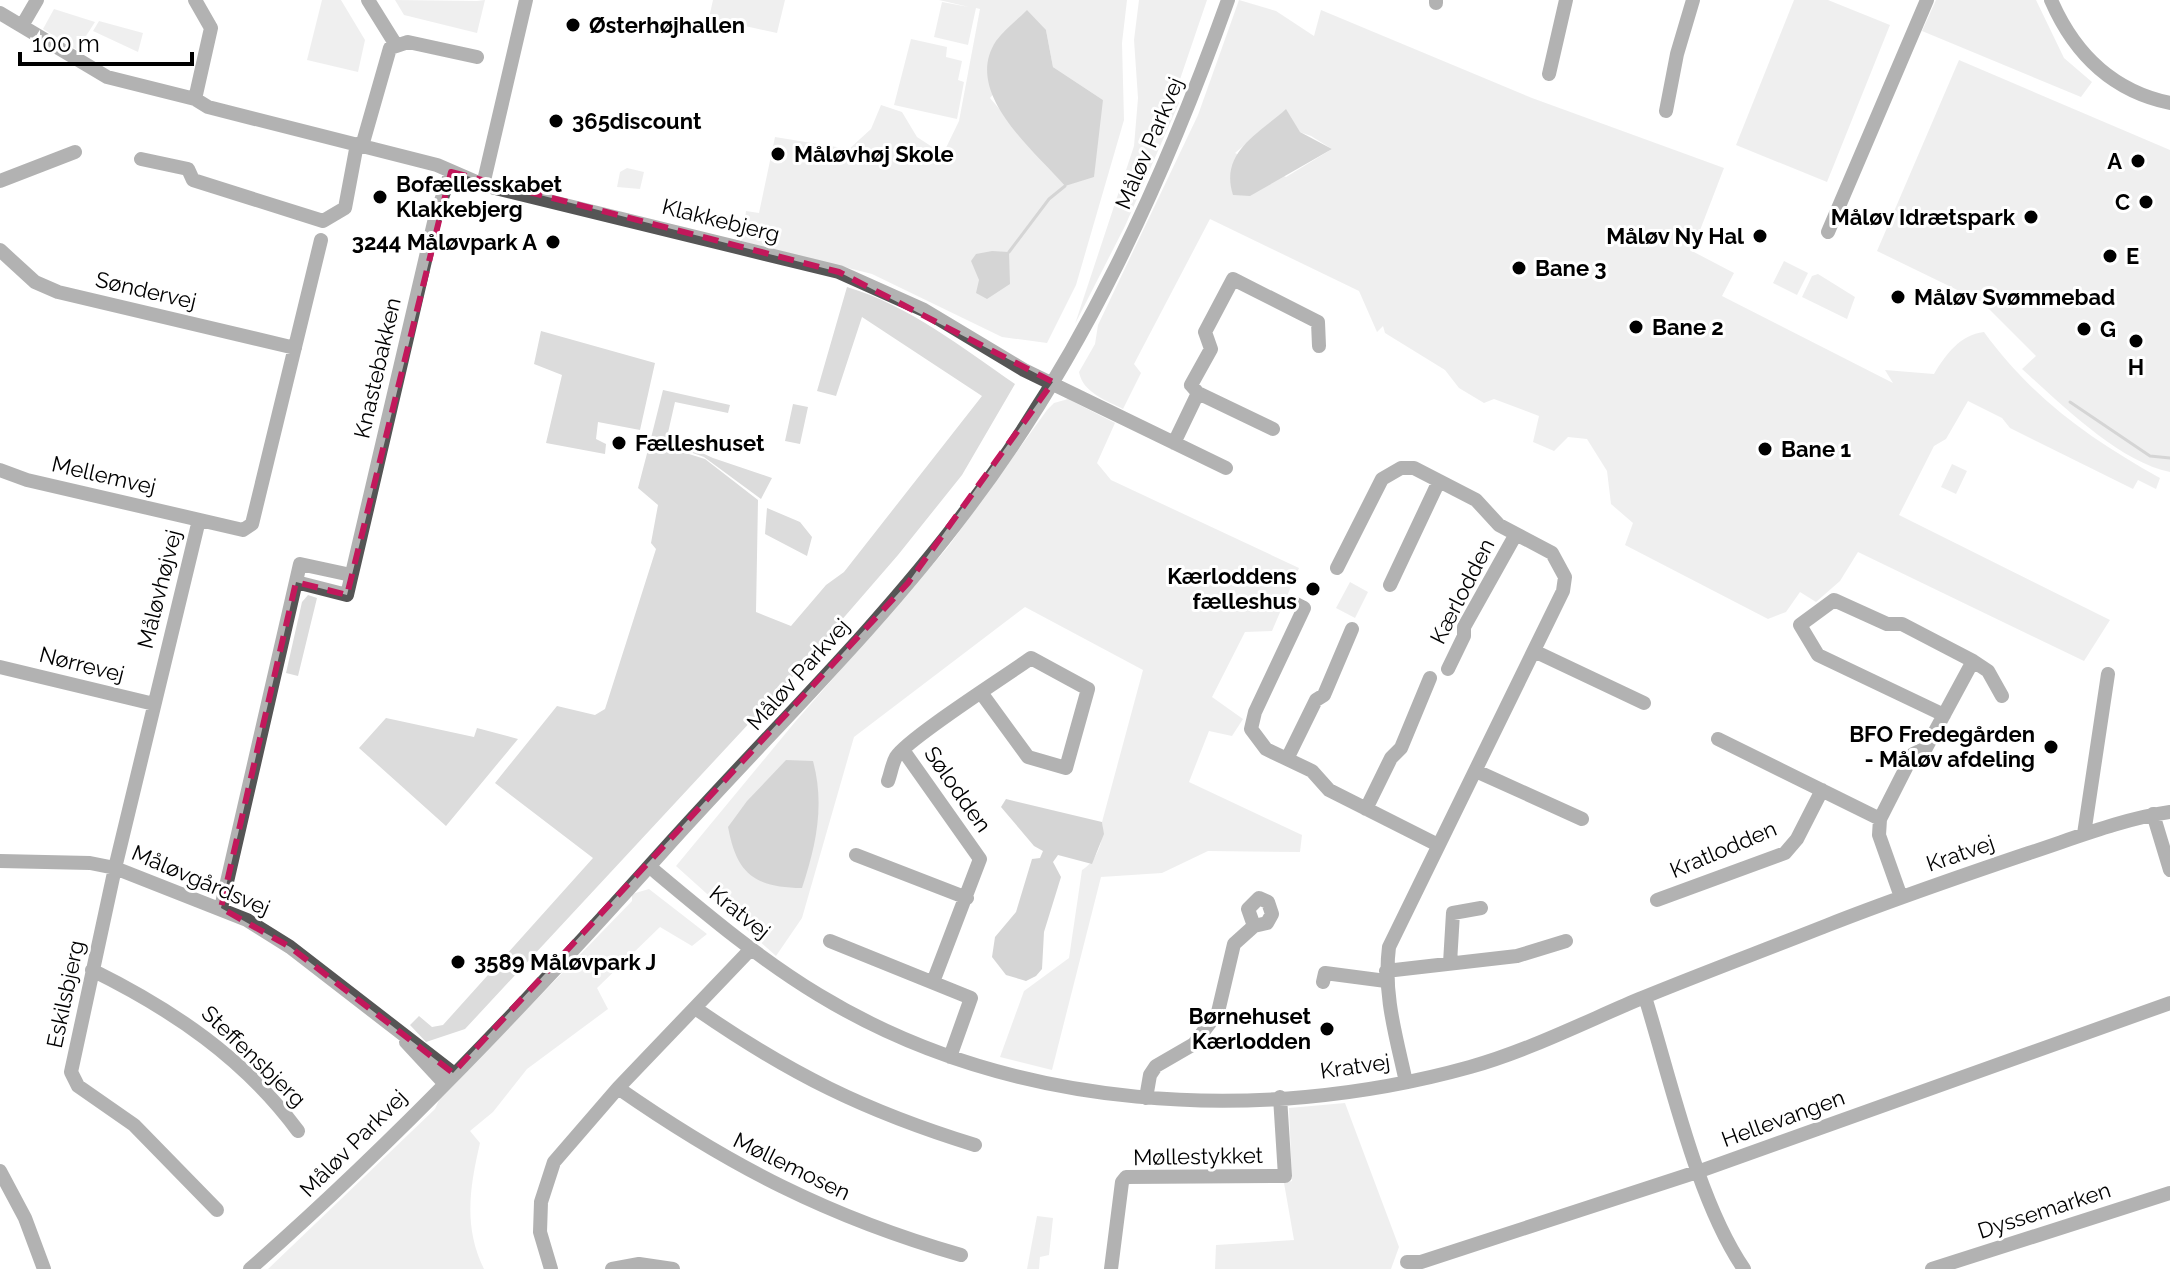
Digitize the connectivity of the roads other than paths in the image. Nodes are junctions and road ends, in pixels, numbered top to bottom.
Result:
1 (37, 0) edge
2 (195, 0) edge
3 (368, 0) edge
4 (526, 0) edge
5 (1566, 0) edge
6 (1693, 0) edge
7 (1927, 0) edge
8 (2051, 0) edge
9 (1225, 6) edge
10 (0, 13) edge
11 (23, 24) junction
12 (396, 45) junction
13 (477, 57) dead end
14 (1549, 74) dead end
15 (195, 99) junction
16 (2170, 103) edge
17 (1666, 111) dead end
18 (360, 145) junction
19 (75, 152) dead end
20 (141, 159) dead end
21 (451, 172) junction
22 (0, 181) edge
23 (483, 185) junction
24 (1828, 232) dead end
25 (321, 240) dead end
26 (0, 250) edge
27 (1319, 346) dead end
28 (295, 348) junction
29 (1053, 382) junction
30 (1198, 393) junction
31 (1273, 429) dead end
32 (1174, 443) junction
33 (1226, 468) dead end
34 (0, 470) edge
35 (1439, 481) junction
36 (199, 520) junction
37 (1516, 534) junction
38 (1337, 568) dead end
39 (1390, 585) dead end
40 (1292, 602) dead end
41 (1352, 629) dead end
42 (1534, 651) junction
43 (1973, 661) junction
44 (0, 667) edge
45 (1448, 669) dead end
46 (2108, 674) dead end
47 (1430, 678) dead end
48 (982, 694) junction
49 (2002, 696) dead end
50 (1644, 703) dead end
51 (154, 704) junction
52 (1944, 715) junction
53 (1718, 739) dead end
54 (903, 750) junction
55 (1287, 759) junction
56 (1476, 771) junction
57 (888, 781) dead end
58 (1822, 790) junction
59 (1366, 809) junction
60 (2170, 812) edge
61 (2153, 814) junction
62 (1582, 819) dead end
63 (1880, 819) junction
64 (2084, 834) junction
65 (1438, 845) junction
66 (856, 855) dead end
67 (0, 861) edge
68 (650, 867) junction
69 (115, 868) junction
70 (2170, 870) edge
71 (1901, 897) junction
72 (967, 898) junction
73 (1657, 900) dead end
74 (221, 908) junction
75 (1481, 908) dead end
76 (1254, 926) dead end
77 (830, 941) dead end
78 (1566, 941) dead end
79 (750, 950) junction
80 (1450, 963) junction
81 (92, 970) junction
82 (1386, 976) junction
83 (933, 982) junction
84 (1323, 982) dead end
85 (1645, 997) junction
86 (2170, 1003) edge
87 (695, 1008) junction
88 (950, 1057) junction
89 (449, 1078) junction
90 (1406, 1082) junction
91 (618, 1088) junction
92 (1280, 1097) junction
93 (1146, 1098) junction
94 (298, 1131) dead end
95 (975, 1145) dead end
96 (0, 1171) edge
97 (1700, 1171) junction
98 (2170, 1193) edge
99 (217, 1210) dead end
100 (961, 1255) dead end
101 (1407, 1262) dead end
102 (44, 1269) edge
103 (250, 1269) edge
104 (551, 1269) edge
105 (612, 1269) edge
106 (673, 1269) edge
107 (1111, 1269) edge
108 (1744, 1269) edge
109 (1932, 1269) edge

1 - 11 street
2 - 15 street
3 - 12 street
4 - 23 street
5 - 14 street
6 - 17 street
7 - 24 street
8 - 16 street
9 - 29 street, Måløv Parkvej
10 - 11 street, Klakkebjerg
11 - 15 street, Klakkebjerg
12 - 13 street
12 - 18 street
15 - 18 street, Klakkebjerg
18 - 20 street
18 - 21 street, Klakkebjerg
19 - 22 street
21 - 23 street, Klakkebjerg
21 - 74 street, Knastebakken
23 - 29 street, Klakkebjerg
25 - 28 street, Måløvhøjvej
26 - 28 street, Søndervej
27 - 30 street
28 - 36 street, Måløvhøjvej
29 - 32 street, Klakkebjerg
29 - 68 street, Måløv Parkvej
30 - 31 street
30 - 32 street
32 - 33 street, Klakkebjerg
34 - 36 street, Mellemvej
35 - 37 street, Kærlodden
35 - 38 street, Kærlodden
35 - 39 street
36 - 51 street, Måløvhøjvej
37 - 42 street, Kærlodden
37 - 45 street, Kærlodden
40 - 55 street
41 - 55 street
42 - 50 street
42 - 56 street, Kærlodden
43 - 49 street
43 - 52 street
43 - 52 street
44 - 51 street, Nørrevej
46 - 64 street
47 - 59 street
48 - 48 street, Sølodden
48 - 54 street, Sølodden
51 - 69 street, Måløvhøjvej
52 - 63 street
53 - 58 street
54 - 57 street, Sølodden
54 - 72 street, Sølodden
55 - 59 street
56 - 62 street
56 - 65 street, Kærlodden
58 - 63 street
58 - 73 street, Kratlodden
59 - 65 street
60 - 61 street, Kratvej
61 - 64 street, Kratvej
61 - 70 street
63 - 71 street
64 - 71 street, Kratvej
65 - 82 street, Kærlodden
66 - 72 street
67 - 69 street, Måløvgårdsvej
68 - 79 street, Kratvej
68 - 89 street, Måløv Parkvej
69 - 74 street, Måløvgårdsvej
69 - 81 street, Eskilsbjerg
71 - 85 street, Kratvej
72 - 83 street, Sølodden
74 - 89 street, Måløvgårdsvej
75 - 80 street
76 - 93 street
77 - 83 street
78 - 80 street
79 - 87 street
79 - 88 street, Kratvej
80 - 82 street
81 - 94 street, Steffensbjerg
81 - 99 street, Eskilsbjerg
82 - 84 street
82 - 90 street, Kærlodden
83 - 88 street
85 - 90 street, Kratvej
85 - 97 street
86 - 97 street, Hellevangen
87 - 91 street
87 - 95 street
88 - 93 street, Kratvej
89 - 103 street, Måløv Parkvej
90 - 92 street, Kratvej
91 - 100 street, Møllemosen
91 - 104 street
92 - 93 street, Kratvej
92 - 107 street, Møllestykket
96 - 102 street
97 - 101 street, Hellevangen
97 - 108 street
98 - 109 street, Dyssemarken
105 - 106 street

